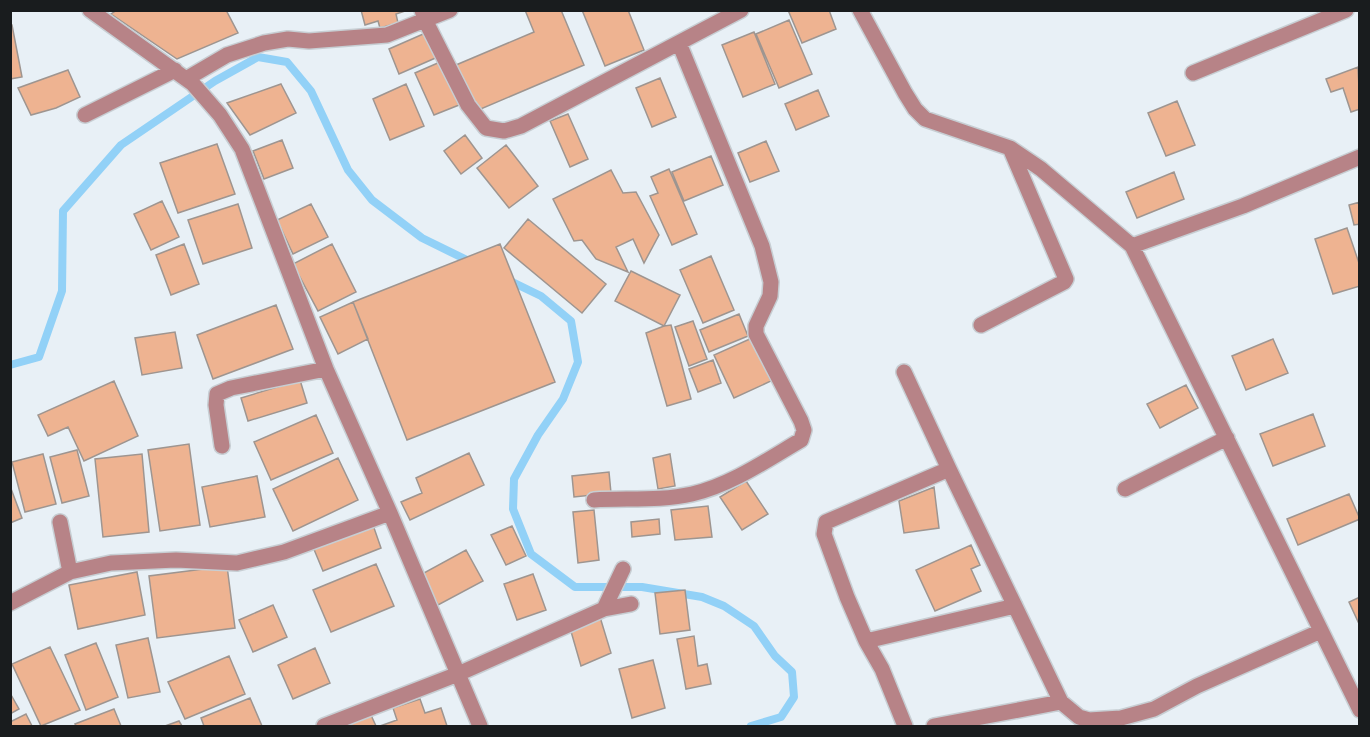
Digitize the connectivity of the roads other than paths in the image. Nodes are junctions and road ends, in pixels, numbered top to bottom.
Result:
1 (90, 10) edge
2 (450, 10) edge
3 (741, 10) edge
4 (860, 10) edge
5 (1346, 10) edge
6 (424, 16) edge
7 (680, 43) junction
8 (1193, 73) dead end
9 (185, 78) junction
10 (85, 115) dead end
11 (1010, 148) junction
12 (1359, 157) edge
13 (1132, 246) junction
14 (981, 325) dead end
15 (326, 369) junction
16 (904, 372) dead end
17 (1227, 438) junction
18 (222, 447) dead end
19 (948, 469) junction
20 (1125, 489) dead end
21 (594, 500) dead end
22 (390, 513) junction
23 (60, 522) dead end
24 (70, 572) junction
25 (620, 574) dead end
26 (10, 603) edge
27 (631, 604) dead end
28 (607, 605) junction
29 (1015, 606) junction
30 (1321, 631) junction
31 (866, 641) junction
32 (458, 674) junction
33 (1061, 702) junction
34 (1359, 710) edge
35 (324, 726) edge
36 (480, 726) edge
37 (905, 726) edge
38 (934, 726) edge

1 - 9 street
2 - 6 street
3 - 7 street
4 - 11 street
5 - 8 street
6 - 7 street
6 - 9 street
7 - 21 street
9 - 10 street
9 - 15 street
11 - 13 street
11 - 14 street
12 - 13 street
13 - 17 street
15 - 18 street
15 - 22 street
16 - 19 street
17 - 20 street
17 - 30 street
19 - 29 street
19 - 31 street
22 - 24 street
22 - 32 street
23 - 24 street
24 - 26 street
25 - 28 street
27 - 28 street
28 - 32 street
29 - 31 street
29 - 33 street
30 - 33 street
30 - 34 street
31 - 37 street
32 - 35 street
32 - 36 street
33 - 38 street

